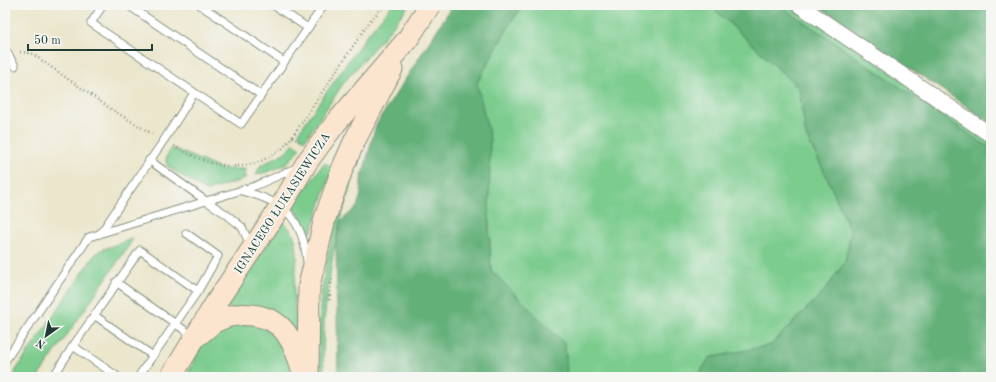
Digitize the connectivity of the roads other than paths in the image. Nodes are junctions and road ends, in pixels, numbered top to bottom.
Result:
1 (103, 5) edge
2 (128, 5) edge
3 (200, 5) edge
4 (273, 5) edge
5 (324, 5) edge
6 (430, 5) edge
7 (799, 5) edge
8 (308, 28) junction
9 (406, 40) junction
10 (6, 51) edge
11 (284, 62) junction
12 (15, 66) dead end
13 (194, 92) junction
14 (261, 95) junction
15 (991, 135) edge
16 (149, 160) junction
17 (307, 162) junction
18 (241, 190) junction
19 (206, 201) junction
20 (281, 206) junction
21 (186, 233) dead end
22 (100, 234) junction
23 (252, 250) junction
24 (116, 282) junction
25 (309, 286) junction
26 (198, 291) junction
27 (94, 315) junction
28 (175, 323) junction
29 (195, 337) junction
30 (73, 346) junction
31 (153, 356) junction
32 (5, 361) edge
33 (53, 377) edge
34 (118, 377) edge
35 (138, 377) edge
36 (171, 377) edge
37 (305, 377) edge
38 (308, 377) edge

1 - 13 lane
2 - 14 lane
3 - 11 lane
4 - 8 lane
5 - 8 lane
6 - 9 main road, IGNACEGO ŁUKASIEWICZA
7 - 15 street
8 - 11 lane
9 - 17 main road, IGNACEGO ŁUKASIEWICZA
9 - 25 main road, IGNACEGO ŁUKASIEWICZA
10 - 12 lane
11 - 14 lane
13 - 14 lane
13 - 16 lane
16 - 19 lane
16 - 22 lane
17 - 18 lane
17 - 20 main road, IGNACEGO ŁUKASIEWICZA
18 - 19 lane
18 - 20 lane
19 - 22 lane
19 - 23 lane
20 - 23 main road, IGNACEGO ŁUKASIEWICZA
20 - 25 lane
21 - 26 lane
22 - 32 lane
23 - 29 main road, IGNACEGO ŁUKASIEWICZA
24 - 26 lane
24 - 27 lane
24 - 28 lane
25 - 38 main road, IGNACEGO ŁUKASIEWICZA
26 - 28 lane
27 - 30 lane
27 - 31 lane
28 - 29 lane
28 - 31 lane
29 - 36 main road, IGNACEGO ŁUKASIEWICZA
29 - 37 main road
30 - 33 lane
30 - 34 lane
31 - 35 lane

